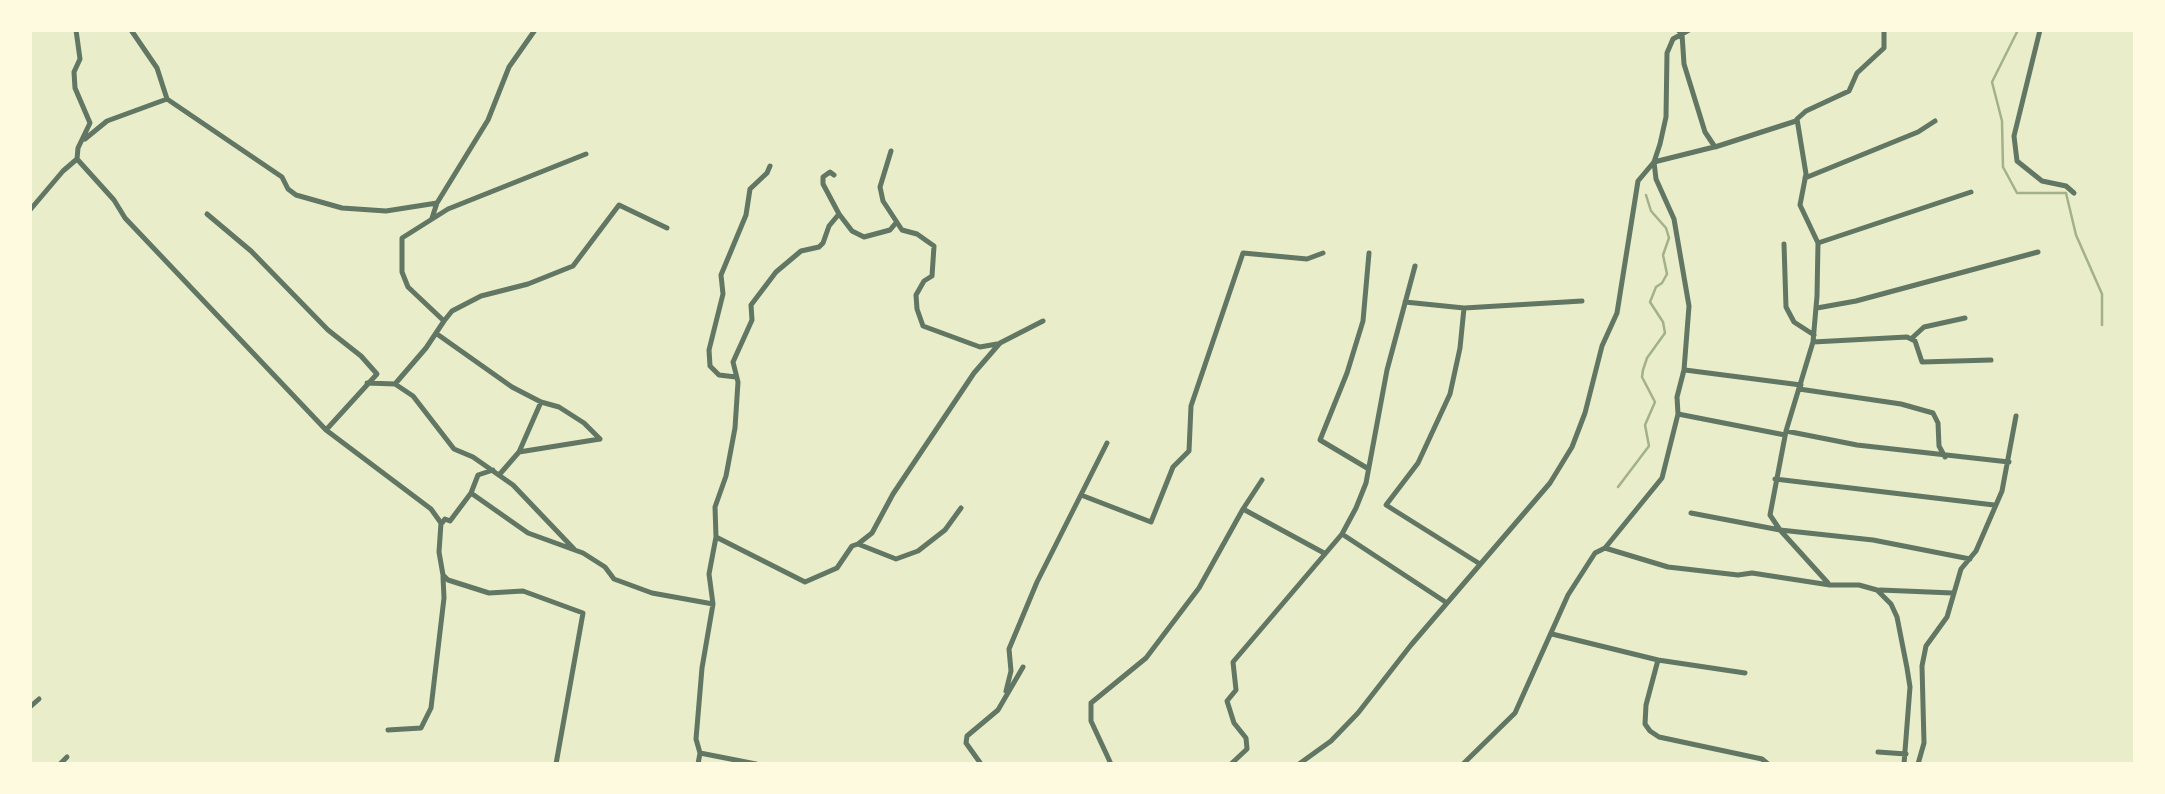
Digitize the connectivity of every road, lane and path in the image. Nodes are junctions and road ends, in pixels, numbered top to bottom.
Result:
1 (76, 30) edge
2 (131, 30) edge
3 (535, 30) edge
4 (1884, 30) edge
5 (2040, 30) edge
6 (1683, 31) edge
7 (167, 99) junction
8 (1935, 121) dead end
9 (1796, 122) junction
10 (83, 140) junction
11 (1715, 146) junction
12 (892, 150) dead end
13 (586, 154) dead end
14 (77, 159) junction
15 (1654, 162) junction
16 (770, 166) dead end
17 (834, 175) dead end
18 (1805, 178) junction
19 (1971, 192) dead end
20 (2074, 192) dead end
21 (437, 203) junction
22 (30, 210) edge
23 (207, 214) dead end
24 (838, 214) junction
25 (431, 221) junction
26 (894, 224) junction
27 (667, 228) dead end
28 (1818, 243) junction
29 (1784, 244) dead end
30 (2038, 252) dead end
31 (1322, 253) dead end
32 (1369, 253) dead end
33 (1415, 266) dead end
34 (1582, 301) dead end
35 (1405, 302) junction
36 (1464, 308) junction
37 (1816, 308) junction
38 (1965, 318) dead end
39 (444, 321) junction
40 (1043, 321) dead end
41 (436, 334) junction
42 (1912, 338) junction
43 (1814, 339) junction
44 (1000, 343) junction
45 (1991, 360) dead end
46 (1684, 370) junction
47 (736, 377) junction
48 (368, 383) junction
49 (395, 384) junction
50 (1800, 387) junction
51 (541, 402) junction
52 (1678, 414) junction
53 (2016, 416) dead end
54 (326, 430) junction
55 (1785, 433) junction
56 (1107, 443) dead end
57 (519, 452) junction
58 (1945, 457) junction
59 (2009, 462) junction
60 (1367, 468) junction
61 (497, 472) junction
62 (1774, 479) junction
63 (1262, 480) dead end
64 (471, 493) junction
65 (1081, 495) junction
66 (1994, 505) junction
67 (961, 508) dead end
68 (1243, 509) junction
69 (1691, 513) dead end
70 (441, 524) junction
71 (1780, 530) junction
72 (1342, 534) junction
73 (716, 537) junction
74 (858, 544) junction
75 (1605, 548) junction
76 (575, 550) junction
77 (1324, 554) junction
78 (1970, 559) junction
79 (1480, 564) junction
80 (443, 575) junction
81 (1830, 585) junction
82 (1876, 590) junction
83 (1955, 594) junction
84 (1447, 603) junction
85 (714, 604) junction
86 (1551, 634) junction
87 (1658, 660) junction
88 (1022, 667) dead end
89 (1745, 673) dead end
90 (1006, 691) junction
91 (39, 699) dead end
92 (30, 707) edge
93 (388, 730) dead end
94 (700, 752) junction
95 (1878, 752) dead end
96 (1906, 754) junction
97 (68, 758) dead end
98 (60, 764) edge
99 (556, 764) edge
100 (698, 764) edge
101 (756, 764) edge
102 (982, 764) edge
103 (1111, 764) edge
104 (1231, 764) edge
105 (1299, 764) edge
106 (1463, 764) edge
107 (1768, 764) edge
108 (1904, 764) edge
109 (1918, 764) edge

1 - 10 street
2 - 7 street
3 - 21 street
4 - 9 street
5 - 20 street
6 - 11 street
6 - 15 street
7 - 10 street
7 - 21 street
8 - 18 street
9 - 11 street
9 - 18 street
10 - 14 street
11 - 15 street
12 - 26 street
13 - 25 street
14 - 22 street
14 - 54 street
15 - 46 street
15 - 79 street
16 - 47 street
17 - 24 street
18 - 28 street
19 - 28 street
21 - 25 street
23 - 48 street
24 - 26 street
24 - 47 street
25 - 39 street
26 - 44 street
27 - 39 street
28 - 37 street
29 - 43 street
30 - 37 street
31 - 65 street
32 - 60 street
33 - 35 street
34 - 36 street
35 - 36 street
35 - 60 street
36 - 79 street
37 - 43 street
38 - 42 street
39 - 41 street
40 - 44 street
41 - 49 street
41 - 51 street
42 - 43 street
42 - 45 street
43 - 50 street
44 - 74 street
46 - 50 street
46 - 52 street
47 - 73 street
48 - 49 street
48 - 54 street
49 - 61 street
50 - 55 street
50 - 58 street
51 - 57 street
51 - 57 street
52 - 55 street
52 - 75 street
53 - 59 street
54 - 70 street
55 - 58 street
55 - 62 street
56 - 65 street
57 - 61 street
58 - 59 street
59 - 66 street
60 - 72 street
61 - 64 street
61 - 76 street
62 - 66 street
62 - 71 street
63 - 68 street
64 - 70 street
64 - 76 street
65 - 90 street
66 - 78 street
67 - 74 street
68 - 77 street
68 - 103 street
69 - 71 street
70 - 80 street
71 - 78 street
71 - 81 street
72 - 77 street
72 - 84 street
73 - 74 street
73 - 85 street
75 - 81 street
75 - 86 street
76 - 85 street
77 - 104 street
78 - 83 street
79 - 84 street
80 - 93 street
80 - 99 street
81 - 82 street
82 - 83 street
82 - 96 street
83 - 109 street
84 - 105 street
85 - 94 street
86 - 87 street
86 - 106 street
87 - 89 street
87 - 107 street
88 - 90 street
90 - 102 street
91 - 92 street
94 - 100 street
94 - 101 street
95 - 96 street
96 - 108 street
97 - 98 street

